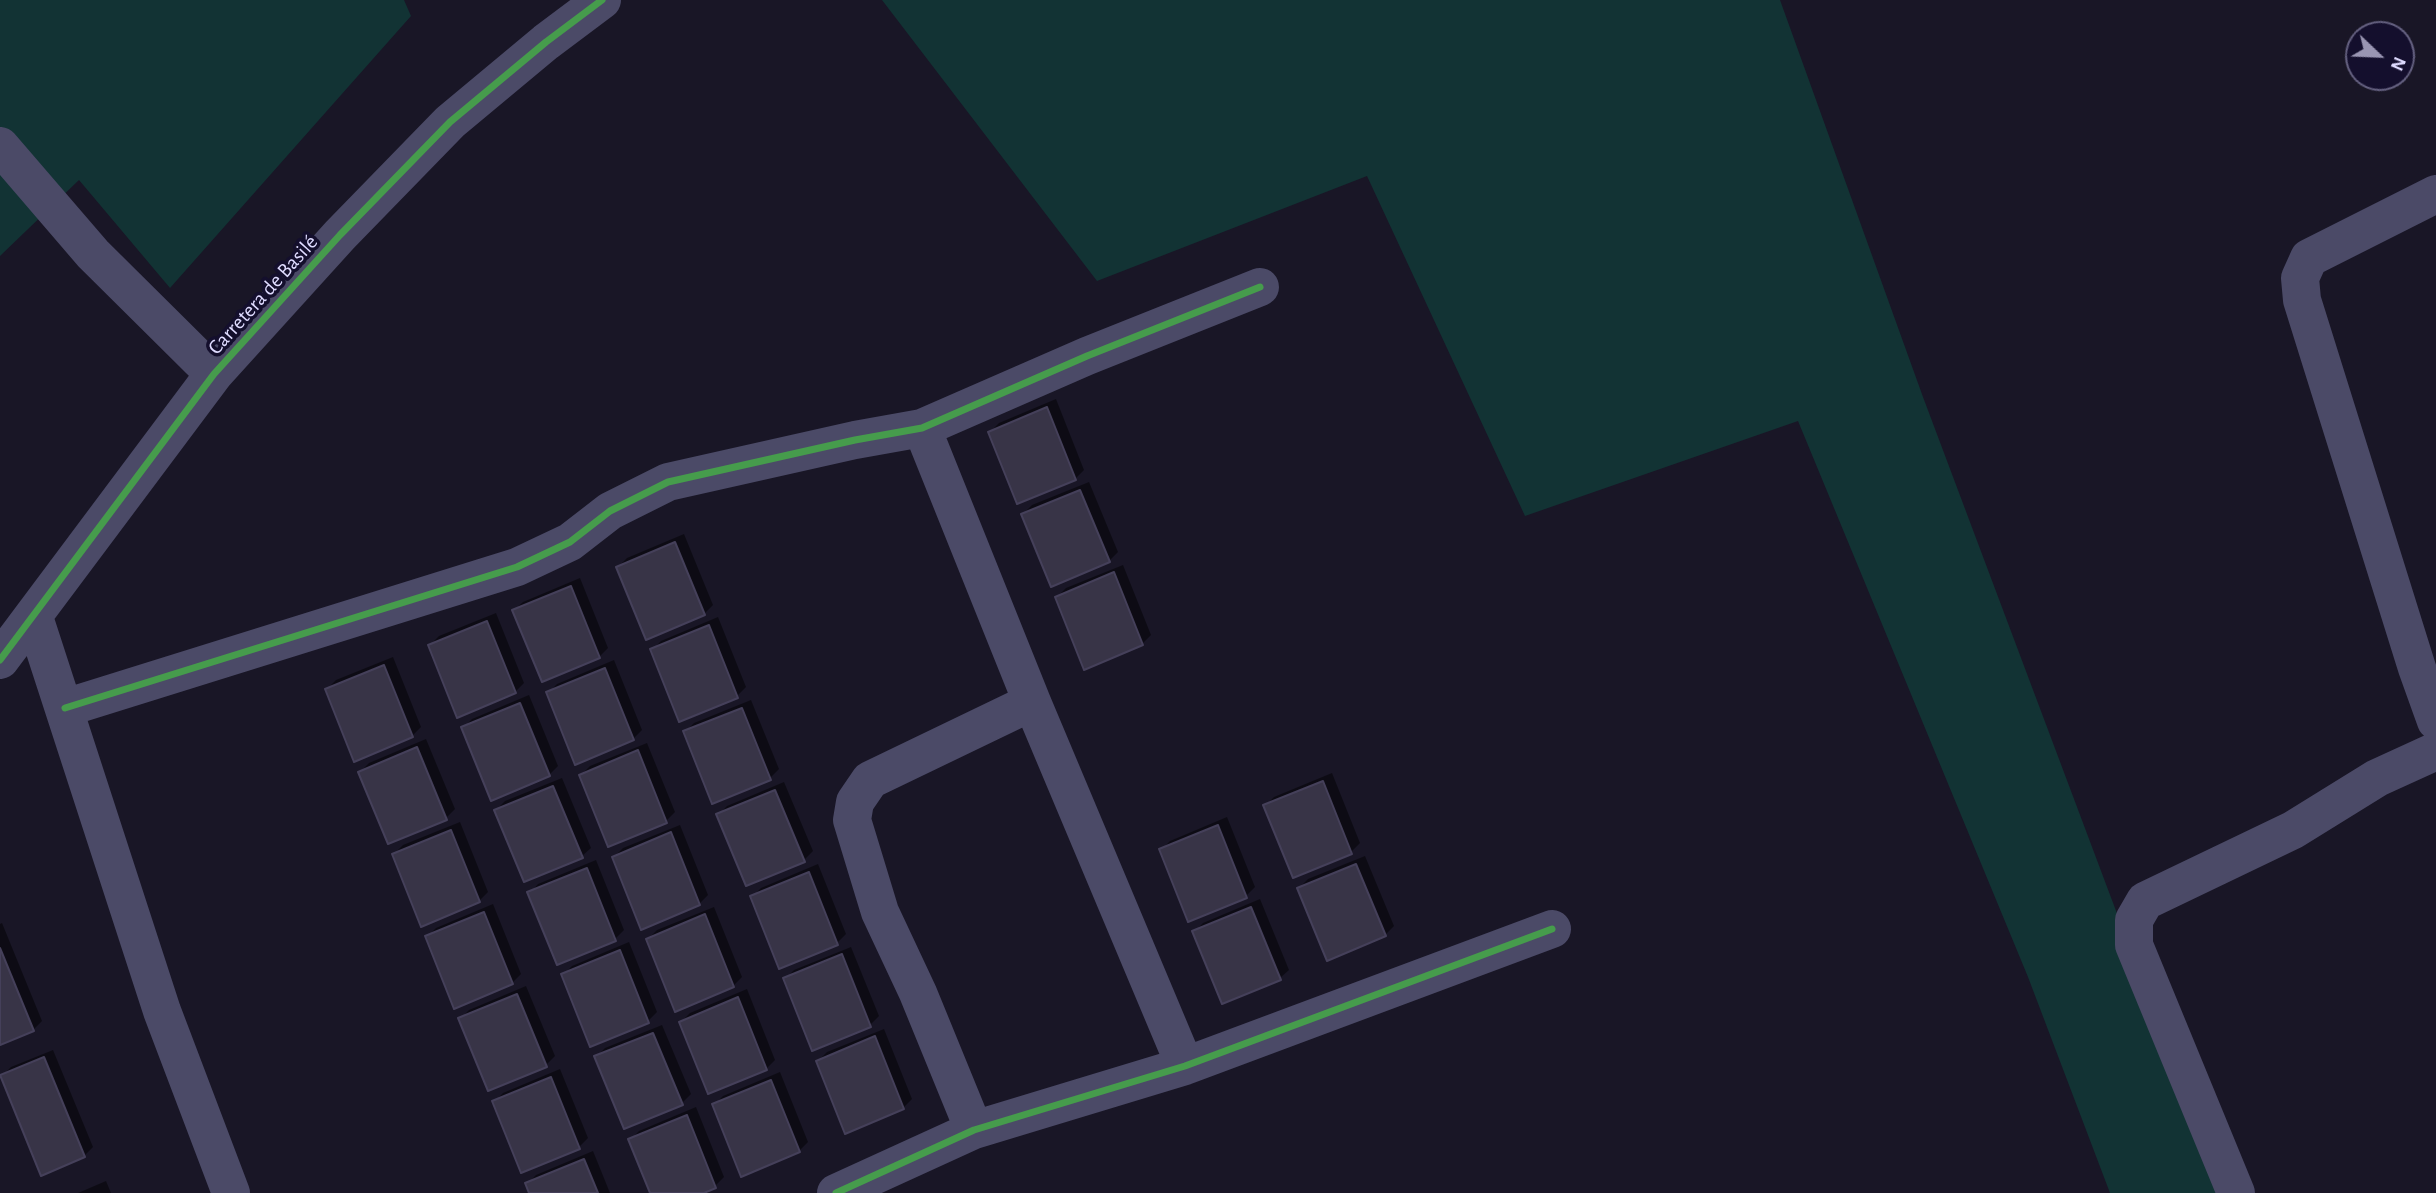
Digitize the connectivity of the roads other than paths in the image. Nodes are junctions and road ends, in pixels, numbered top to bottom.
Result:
1 (602, 0) edge
2 (0, 146) edge
3 (2436, 194) edge
4 (1260, 287) dead end
5 (214, 374) junction
6 (922, 428) junction
7 (34, 617) junction
8 (0, 660) edge
9 (1032, 702) junction
10 (65, 708) junction
11 (2436, 721) edge
12 (2436, 751) edge
13 (1552, 929) dead end
14 (1185, 1066) junction
15 (974, 1129) junction
16 (231, 1193) edge
17 (836, 1193) edge
18 (2236, 1193) edge

1 - 5 street, Carretera de Basilé
2 - 5 street
3 - 11 street
4 - 6 street
5 - 7 street, Carretera de Basilé
6 - 9 street
6 - 10 street
7 - 8 street, Carretera de Basilé
7 - 10 street
9 - 14 street
9 - 15 street
10 - 16 street
12 - 18 street
13 - 14 street
14 - 15 street
15 - 17 street

